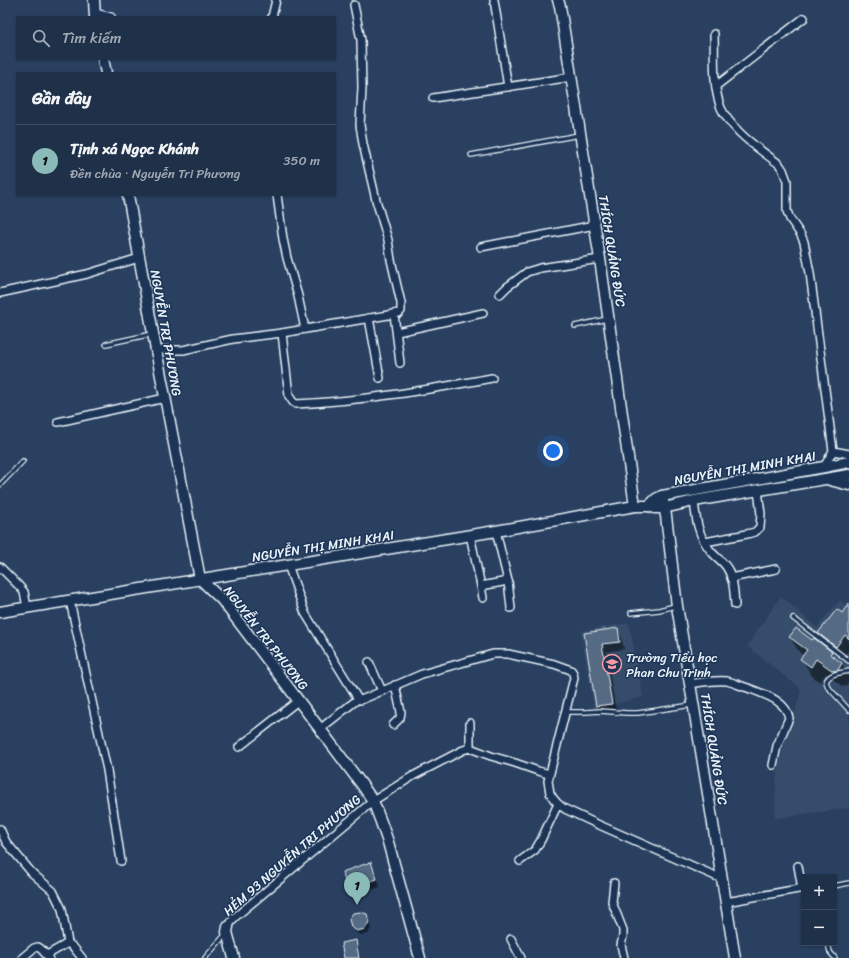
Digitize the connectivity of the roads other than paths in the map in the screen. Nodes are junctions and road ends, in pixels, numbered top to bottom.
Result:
1 (94, 0) edge
2 (276, 0) edge
3 (494, 0) edge
4 (558, 0) edge
5 (354, 6) dead end
6 (95, 15) edge
7 (272, 16) edge
8 (804, 18) dead end
9 (714, 34) dead end
10 (103, 60) edge
11 (106, 72) edge
12 (572, 77) junction
13 (716, 86) junction
14 (508, 87) junction
15 (433, 98) dead end
16 (580, 134) junction
17 (471, 155) dead end
18 (128, 196) edge
19 (277, 196) edge
20 (595, 225) junction
21 (481, 247) dead end
22 (139, 258) junction
23 (600, 259) junction
24 (0, 293) edge
25 (500, 294) dead end
26 (483, 313) dead end
27 (394, 314) junction
28 (370, 318) junction
29 (608, 319) junction
30 (574, 326) dead end
31 (305, 329) junction
32 (397, 332) junction
33 (282, 333) junction
34 (153, 334) junction
35 (106, 344) dead end
36 (156, 350) junction
37 (400, 363) dead end
38 (380, 378) dead end
39 (492, 378) dead end
40 (165, 398) junction
41 (58, 422) dead end
42 (833, 451) junction
43 (848, 454) edge
44 (23, 461) dead end
45 (824, 467) junction
46 (849, 475) edge
47 (826, 479) junction
48 (0, 485) edge
49 (849, 485) edge
50 (758, 490) junction
51 (662, 496) junction
52 (694, 501) junction
53 (635, 506) junction
54 (649, 506) junction
55 (664, 508) junction
56 (496, 531) junction
57 (470, 535) junction
58 (705, 542) junction
59 (288, 565) junction
60 (0, 567) edge
61 (776, 569) dead end
62 (732, 578) junction
63 (200, 579) junction
64 (508, 581) junction
65 (481, 586) junction
66 (483, 598) dead end
67 (70, 601) junction
68 (735, 605) dead end
69 (677, 606) junction
70 (28, 608) junction
71 (511, 608) dead end
72 (0, 612) edge
73 (631, 613) dead end
74 (793, 618) dead end
75 (849, 661) edge
76 (369, 662) dead end
77 (849, 671) edge
78 (690, 684) junction
79 (395, 685) junction
80 (382, 691) junction
81 (358, 699) junction
82 (299, 700) junction
83 (694, 705) junction
84 (849, 710) edge
85 (566, 712) junction
86 (470, 723) dead end
87 (393, 725) dead end
88 (320, 729) junction
89 (239, 747) dead end
90 (470, 748) junction
91 (773, 765) dead end
92 (549, 774) junction
93 (373, 801) junction
94 (558, 804) junction
95 (0, 829) edge
96 (121, 861) dead end
97 (520, 861) dead end
98 (798, 866) dead end
99 (722, 879) junction
100 (801, 879) edge
101 (614, 883) dead end
102 (849, 883) edge
103 (837, 885) edge
104 (801, 888) edge
105 (726, 902) junction
106 (228, 929) junction
107 (511, 939) dead end
108 (68, 943) junction
109 (829, 946) edge
110 (48, 957) edge
111 (22, 958) edge
112 (82, 958) edge
113 (205, 958) edge
114 (234, 958) edge
115 (420, 958) edge
116 (521, 958) edge
117 (624, 958) edge
118 (735, 958) edge
119 (835, 958) edge

1 - 6 street
2 - 7 street
3 - 14 street
4 - 12 street, THÍCH QUẢNG ĐỨC
5 - 27 street
8 - 13 street
9 - 13 street
10 - 11 street
12 - 14 street
12 - 16 street, THÍCH QUẢNG ĐỨC
13 - 42 street
14 - 15 street
16 - 17 lane
16 - 20 street, THÍCH QUẢNG ĐỨC
18 - 22 street, NGUYỄN TRI PHƯƠNG
19 - 31 street
20 - 21 street
20 - 23 street, THÍCH QUẢNG ĐỨC
22 - 24 street
22 - 34 street, NGUYỄN TRI PHƯƠNG
23 - 25 street
23 - 29 street, THÍCH QUẢNG ĐỨC
26 - 32 street
27 - 28 street
27 - 32 street
28 - 31 street
28 - 38 street
29 - 30 lane
29 - 53 street, THÍCH QUẢNG ĐỨC
31 - 33 street
32 - 37 street
33 - 36 street
33 - 39 street
34 - 35 lane
34 - 36 street, NGUYỄN TRI PHƯƠNG
36 - 40 street, NGUYỄN TRI PHƯƠNG
40 - 41 street
40 - 63 street, NGUYỄN TRI PHƯƠNG
42 - 43 street
42 - 45 street
43 - 45 street, NGUYỄN THỊ MINH KHAI
44 - 48 lane
45 - 47 street
45 - 51 street, NGUYỄN THỊ MINH KHAI
46 - 47 street, NGUYỄN THỊ MINH KHAI
47 - 49 street
47 - 50 street, NGUYỄN THỊ MINH KHAI
50 - 52 street, NGUYỄN THỊ MINH KHAI
50 - 58 street
51 - 54 street, NGUYỄN THỊ MINH KHAI
51 - 55 street, THÍCH QUẢNG ĐỨC
52 - 55 street, NGUYỄN THỊ MINH KHAI
52 - 58 street
53 - 54 street, NGUYỄN THỊ MINH KHAI
53 - 56 street, NGUYỄN THỊ MINH KHAI
54 - 55 street, NGUYỄN THỊ MINH KHAI
55 - 69 street, THÍCH QUẢNG ĐỨC
56 - 57 street, NGUYỄN THỊ MINH KHAI
56 - 64 street
57 - 59 street, NGUYỄN THỊ MINH KHAI
57 - 65 street
58 - 62 street
59 - 63 street, NGUYỄN THỊ MINH KHAI
59 - 81 street
60 - 70 street
61 - 62 street
62 - 68 street
63 - 67 street, NGUYỄN THỊ MINH KHAI
63 - 82 street, NGUYỄN TRI PHƯƠNG
64 - 65 street
64 - 71 street
65 - 66 street
67 - 70 street, NGUYỄN THỊ MINH KHAI
67 - 96 street
69 - 73 lane
69 - 78 street, THÍCH QUẢNG ĐỨC
70 - 72 street, NGUYỄN THỊ MINH KHAI
74 - 75 lane
76 - 80 street
77 - 84 lane
78 - 83 street, THÍCH QUẢNG ĐỨC
78 - 91 street
79 - 80 street
79 - 85 street
79 - 87 street
80 - 81 street
81 - 88 street
82 - 88 street, NGUYỄN TRI PHƯƠNG
82 - 89 street
83 - 85 lane
83 - 99 street, THÍCH QUẢNG ĐỨC
85 - 92 street
86 - 90 street
88 - 93 street, NGUYỄN TRI PHƯƠNG
90 - 92 street
90 - 93 street, HẺM 93 NGUYỄN TRI PHƯƠNG
92 - 94 street
93 - 106 street, HẺM 93 NGUYỄN TRI PHƯƠNG
93 - 115 street, NGUYỄN TRI PHƯƠNG
94 - 97 street
94 - 99 street
95 - 108 street
98 - 100 street
99 - 105 street, THÍCH QUẢNG ĐỨC
101 - 117 street
102 - 103 lane
104 - 105 street
105 - 118 street, THÍCH QUẢNG ĐỨC
106 - 113 lane
106 - 114 street
107 - 116 street
108 - 110 street
108 - 112 street
109 - 119 lane
110 - 111 street

